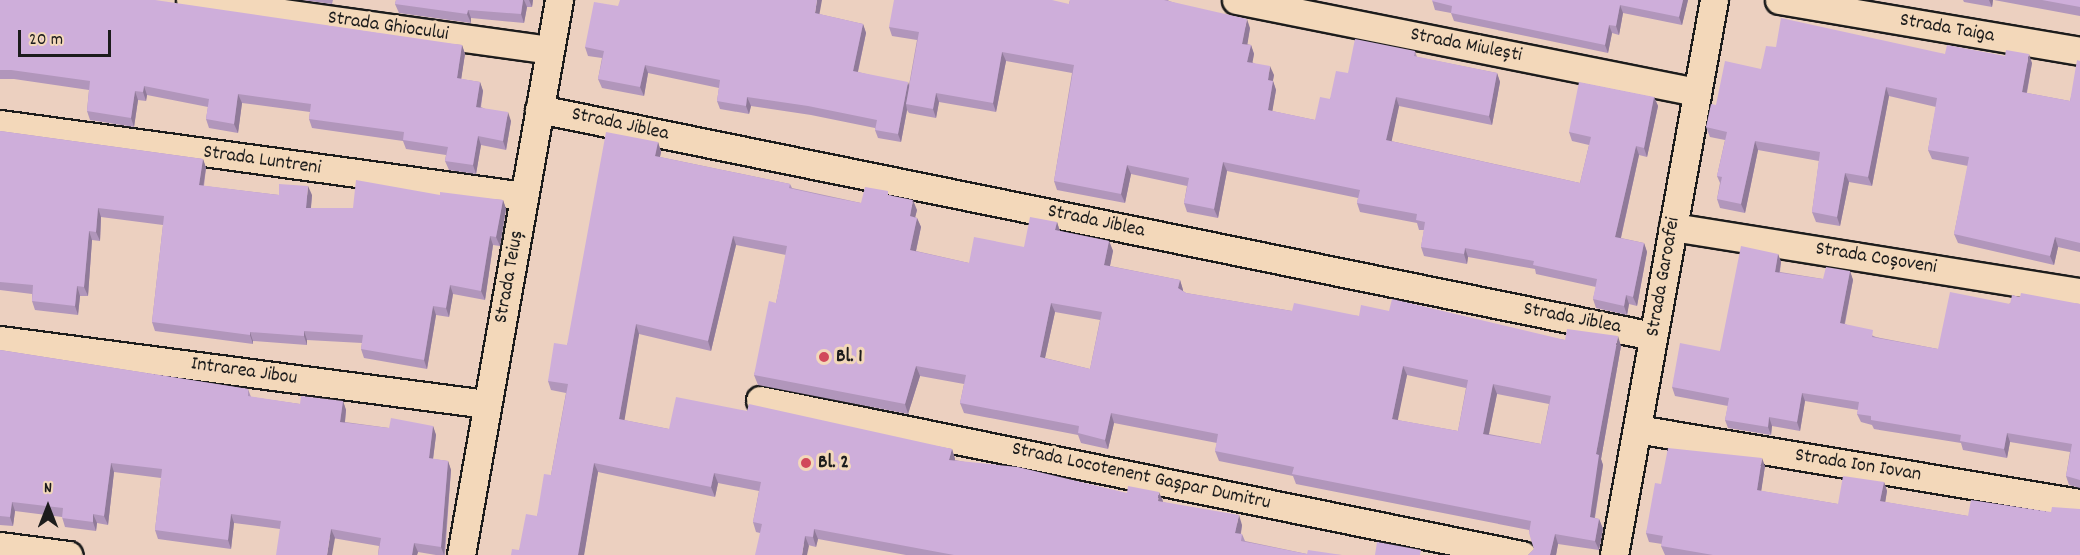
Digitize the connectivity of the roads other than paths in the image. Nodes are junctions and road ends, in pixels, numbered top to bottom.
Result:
1 (190, 0) edge
2 (559, 0) edge
3 (1236, 0) edge
4 (1714, 0) edge
5 (1779, 0) edge
6 (550, 50) junction
7 (2080, 51) edge
8 (1697, 92) junction
9 (539, 109) junction
10 (0, 124) edge
11 (524, 196) junction
12 (1673, 227) junction
13 (2080, 292) edge
14 (1653, 336) junction
15 (0, 340) edge
16 (760, 400) dead end
17 (487, 404) junction
18 (1636, 429) junction
19 (2080, 503) edge
20 (0, 546) edge
21 (68, 555) edge
22 (461, 555) edge
23 (1522, 555) edge
24 (1614, 555) edge

1 - 6 street, Strada Ghiocului
2 - 6 street, Strada Teiuș
3 - 8 street, Strada Miulești
4 - 8 street, Strada Garoafei
5 - 7 street, Strada Taiga
6 - 9 street, Strada Teiuș
8 - 12 street, Strada Garoafei
9 - 11 street, Strada Teiuș
9 - 14 street, Strada Jiblea
10 - 11 street, Strada Luntreni
11 - 17 street, Strada Teiuș
12 - 13 street, Strada Coșoveni
12 - 14 street, Strada Garoafei
14 - 18 street, Strada Garoafei
15 - 17 street, Intrarea Jibou
16 - 23 street, Strada Locotenent Gașpar Dumitru
17 - 22 street, Strada Teiuș
18 - 19 street, Strada Ion Iovan
18 - 24 street, Strada Garoafei
20 - 21 street

